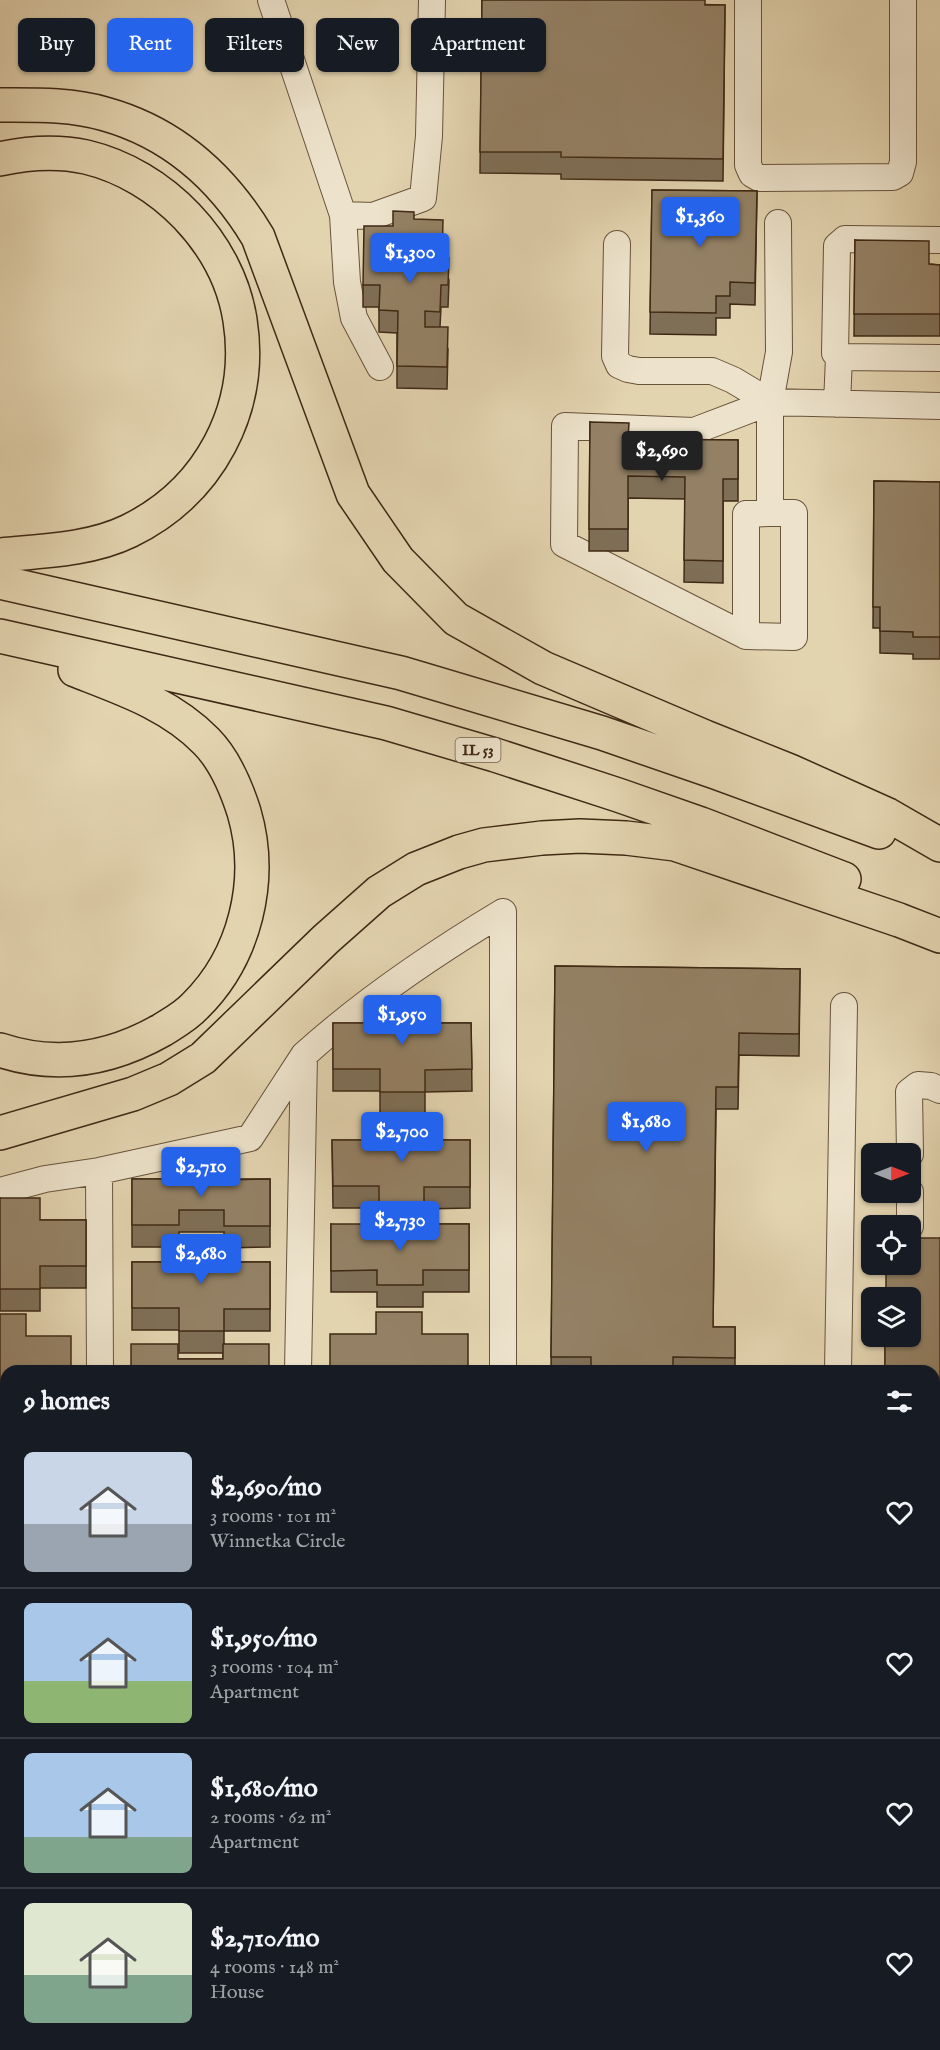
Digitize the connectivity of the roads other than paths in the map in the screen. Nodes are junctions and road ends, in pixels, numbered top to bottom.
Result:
1 (271, 0) edge
2 (432, 0) edge
3 (748, 0) edge
4 (903, 0) edge
5 (0, 105) edge
6 (0, 159) edge
7 (343, 215) junction
8 (778, 223) dead end
9 (940, 240) edge
10 (617, 244) dead end
11 (839, 357) junction
12 (940, 358) edge
13 (380, 367) dead end
14 (770, 402) junction
15 (837, 404) junction
16 (940, 406) edge
17 (770, 513) junction
18 (0, 555) edge
19 (0, 582) edge
20 (0, 636) edge
21 (746, 636) junction
22 (0, 652) edge
23 (940, 845) edge
24 (940, 855) edge
25 (940, 916) edge
26 (940, 936) edge
27 (844, 1006) dead end
28 (0, 1050) edge
29 (304, 1054) junction
30 (940, 1090) edge
31 (0, 1133) edge
32 (909, 1143) edge
33 (99, 1171) junction
34 (0, 1191) edge
35 (100, 1365) edge
36 (298, 1365) edge
37 (503, 1365) edge
38 (838, 1365) edge

1 - 7 street
2 - 7 street
3 - 4 street
5 - 23 highway
6 - 18 highway
7 - 13 street
8 - 14 street
9 - 11 street
10 - 14 street
11 - 12 street
11 - 15 street
14 - 15 street
14 - 17 street
14 - 21 street
15 - 16 street
17 - 21 street
17 - 21 street
19 - 24 highway
20 - 25 highway, IL 53
22 - 28 highway
26 - 31 highway
27 - 38 street
29 - 33 street
29 - 36 street
29 - 37 street
30 - 32 street
33 - 34 street
33 - 35 street

